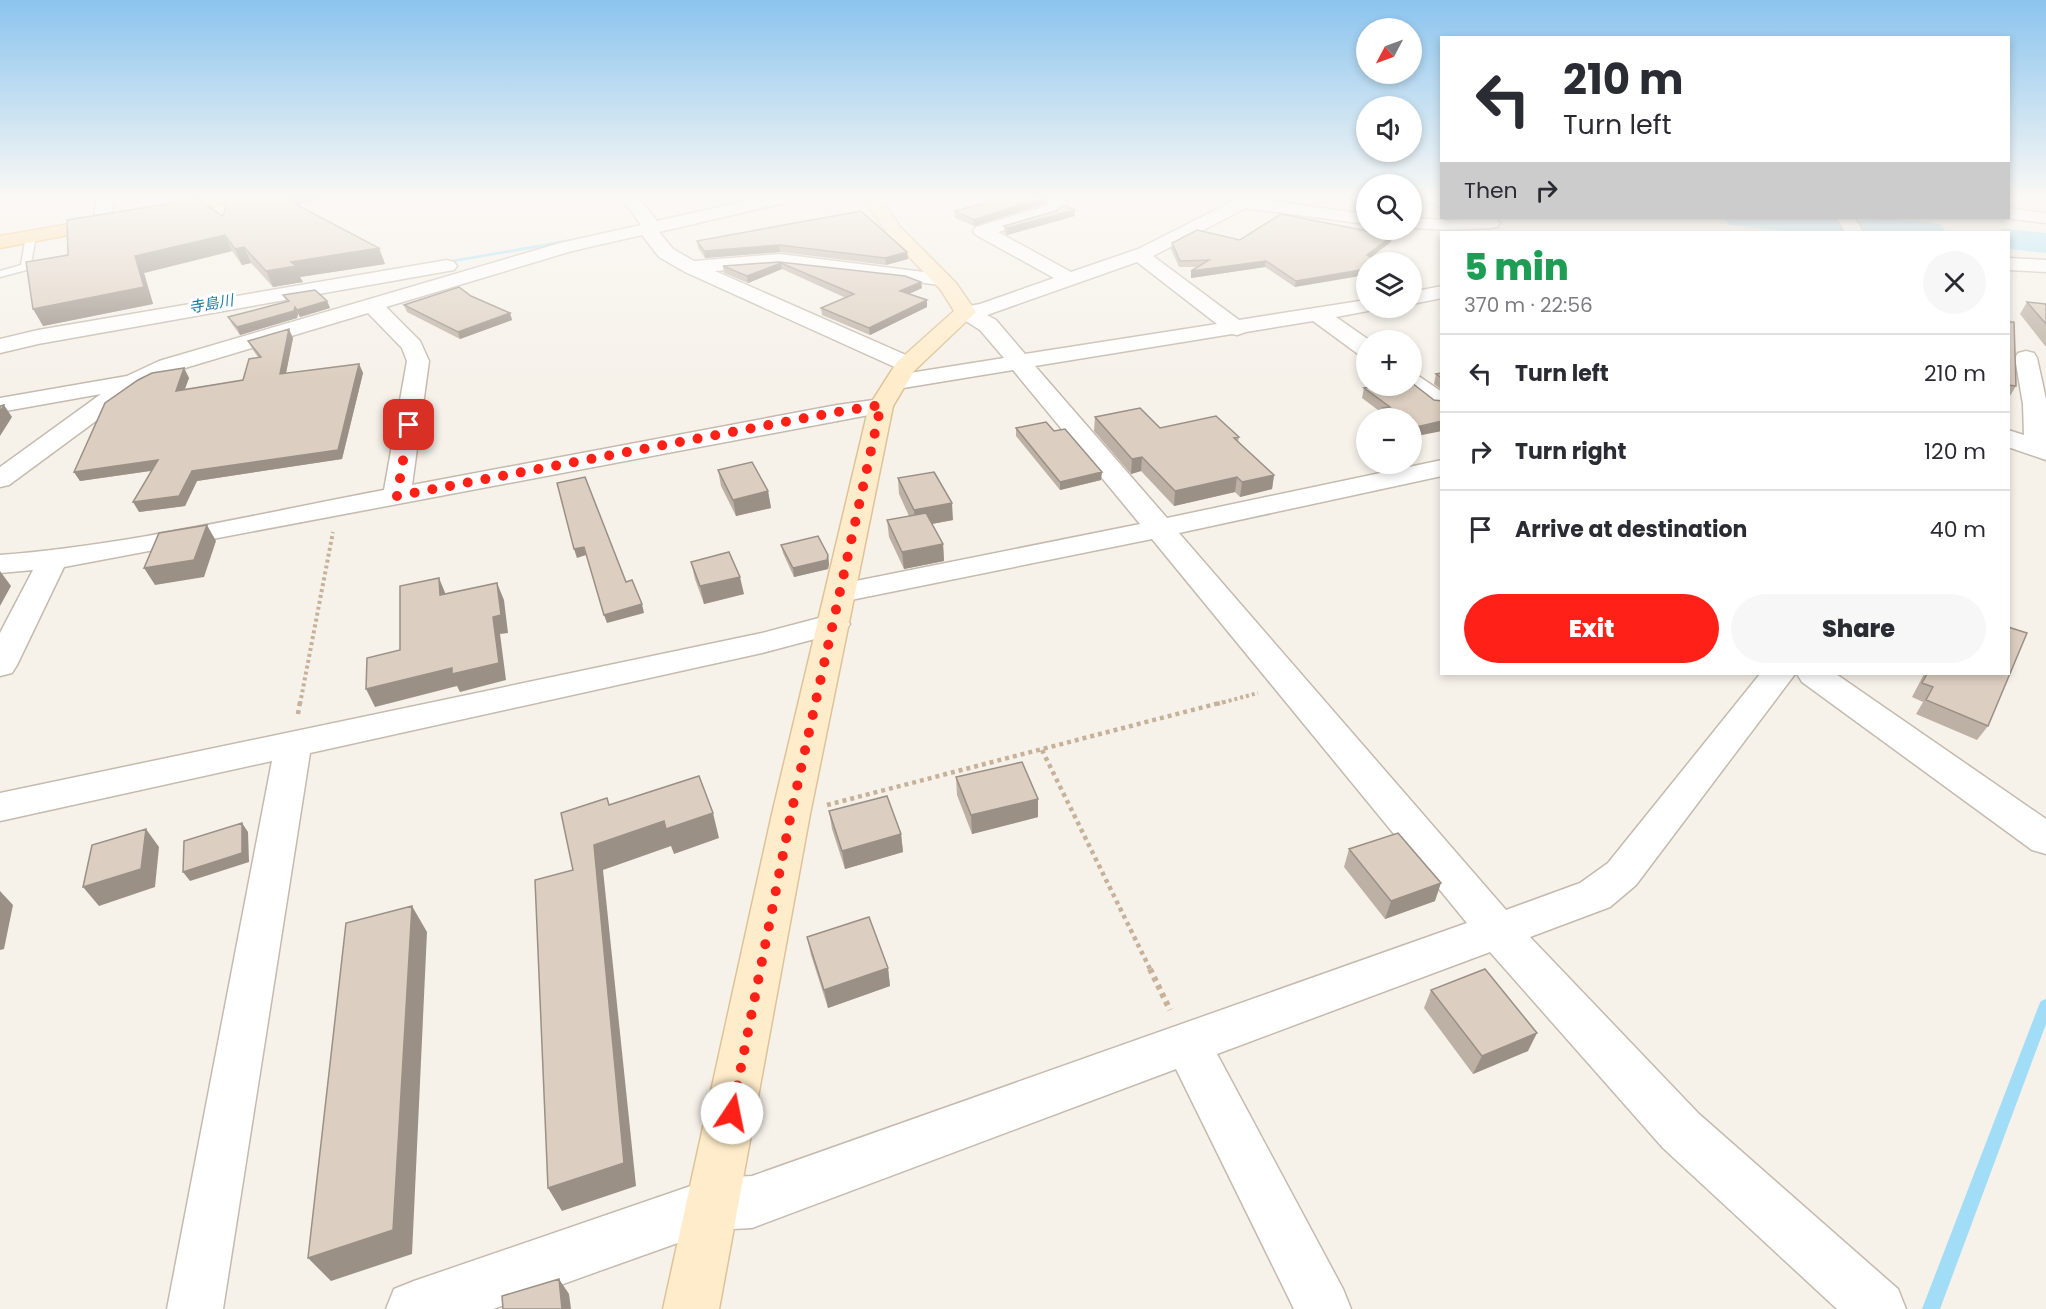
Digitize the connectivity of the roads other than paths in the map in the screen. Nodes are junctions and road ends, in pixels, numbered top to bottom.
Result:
1 (28, 257) edge
2 (501, 257) edge
3 (535, 257) edge
4 (673, 257) edge
5 (918, 257) edge
6 (1029, 257) edge
7 (1133, 257) edge
8 (1142, 257) edge
9 (2010, 264) edge
10 (2046, 266) edge
11 (691, 267) junction
12 (0, 274) edge
13 (940, 279) junction
14 (1069, 279) junction
15 (1440, 292) edge
16 (1422, 296) edge
17 (373, 306) junction
18 (1356, 308) edge
19 (965, 312) junction
20 (1320, 316) junction
21 (1237, 329) junction
22 (1356, 342) edge
23 (0, 346) edge
24 (2027, 359) edge
25 (1021, 363) junction
26 (134, 382) junction
27 (895, 384) junction
28 (1422, 389) edge
29 (1440, 403) edge
30 (0, 405) edge
31 (2010, 439) edge
32 (2042, 451) edge
33 (1440, 468) edge
34 (0, 479) edge
35 (397, 496) junction
36 (1161, 528) junction
37 (53, 560) junction
38 (0, 564) edge
39 (838, 608) junction
40 (0, 665) edge
41 (1777, 675) edge
42 (1815, 675) edge
43 (292, 744) junction
44 (0, 807) edge
45 (2046, 839) edge
46 (1499, 932) junction
47 (1187, 1044) junction
48 (714, 1204) junction
49 (195, 1309) edge
50 (414, 1309) edge
51 (691, 1309) edge
52 (1323, 1309) edge
53 (1878, 1309) edge

1 - 12 lane
2 - 23 street
3 - 17 street
4 - 11 street
5 - 13 street
6 - 14 street
7 - 14 street
8 - 21 street
9 - 10 street
11 - 13 street
11 - 27 street
13 - 19 street
14 - 19 street
15 - 16 street
17 - 26 street
17 - 35 street
18 - 20 street
19 - 25 street
19 - 27 street
20 - 21 street
20 - 22 street
21 - 25 street
24 - 32 street
25 - 27 street
25 - 36 street
26 - 30 street
26 - 34 street
27 - 35 street
27 - 39 street
28 - 29 street
31 - 32 street
33 - 36 street
35 - 37 street
36 - 39 street
36 - 46 street
37 - 38 street
37 - 40 street
39 - 43 street
39 - 48 street
41 - 46 street
42 - 45 street
43 - 44 street
43 - 49 street
46 - 47 street
46 - 53 street
47 - 48 street
47 - 52 street
48 - 50 street
48 - 51 street

